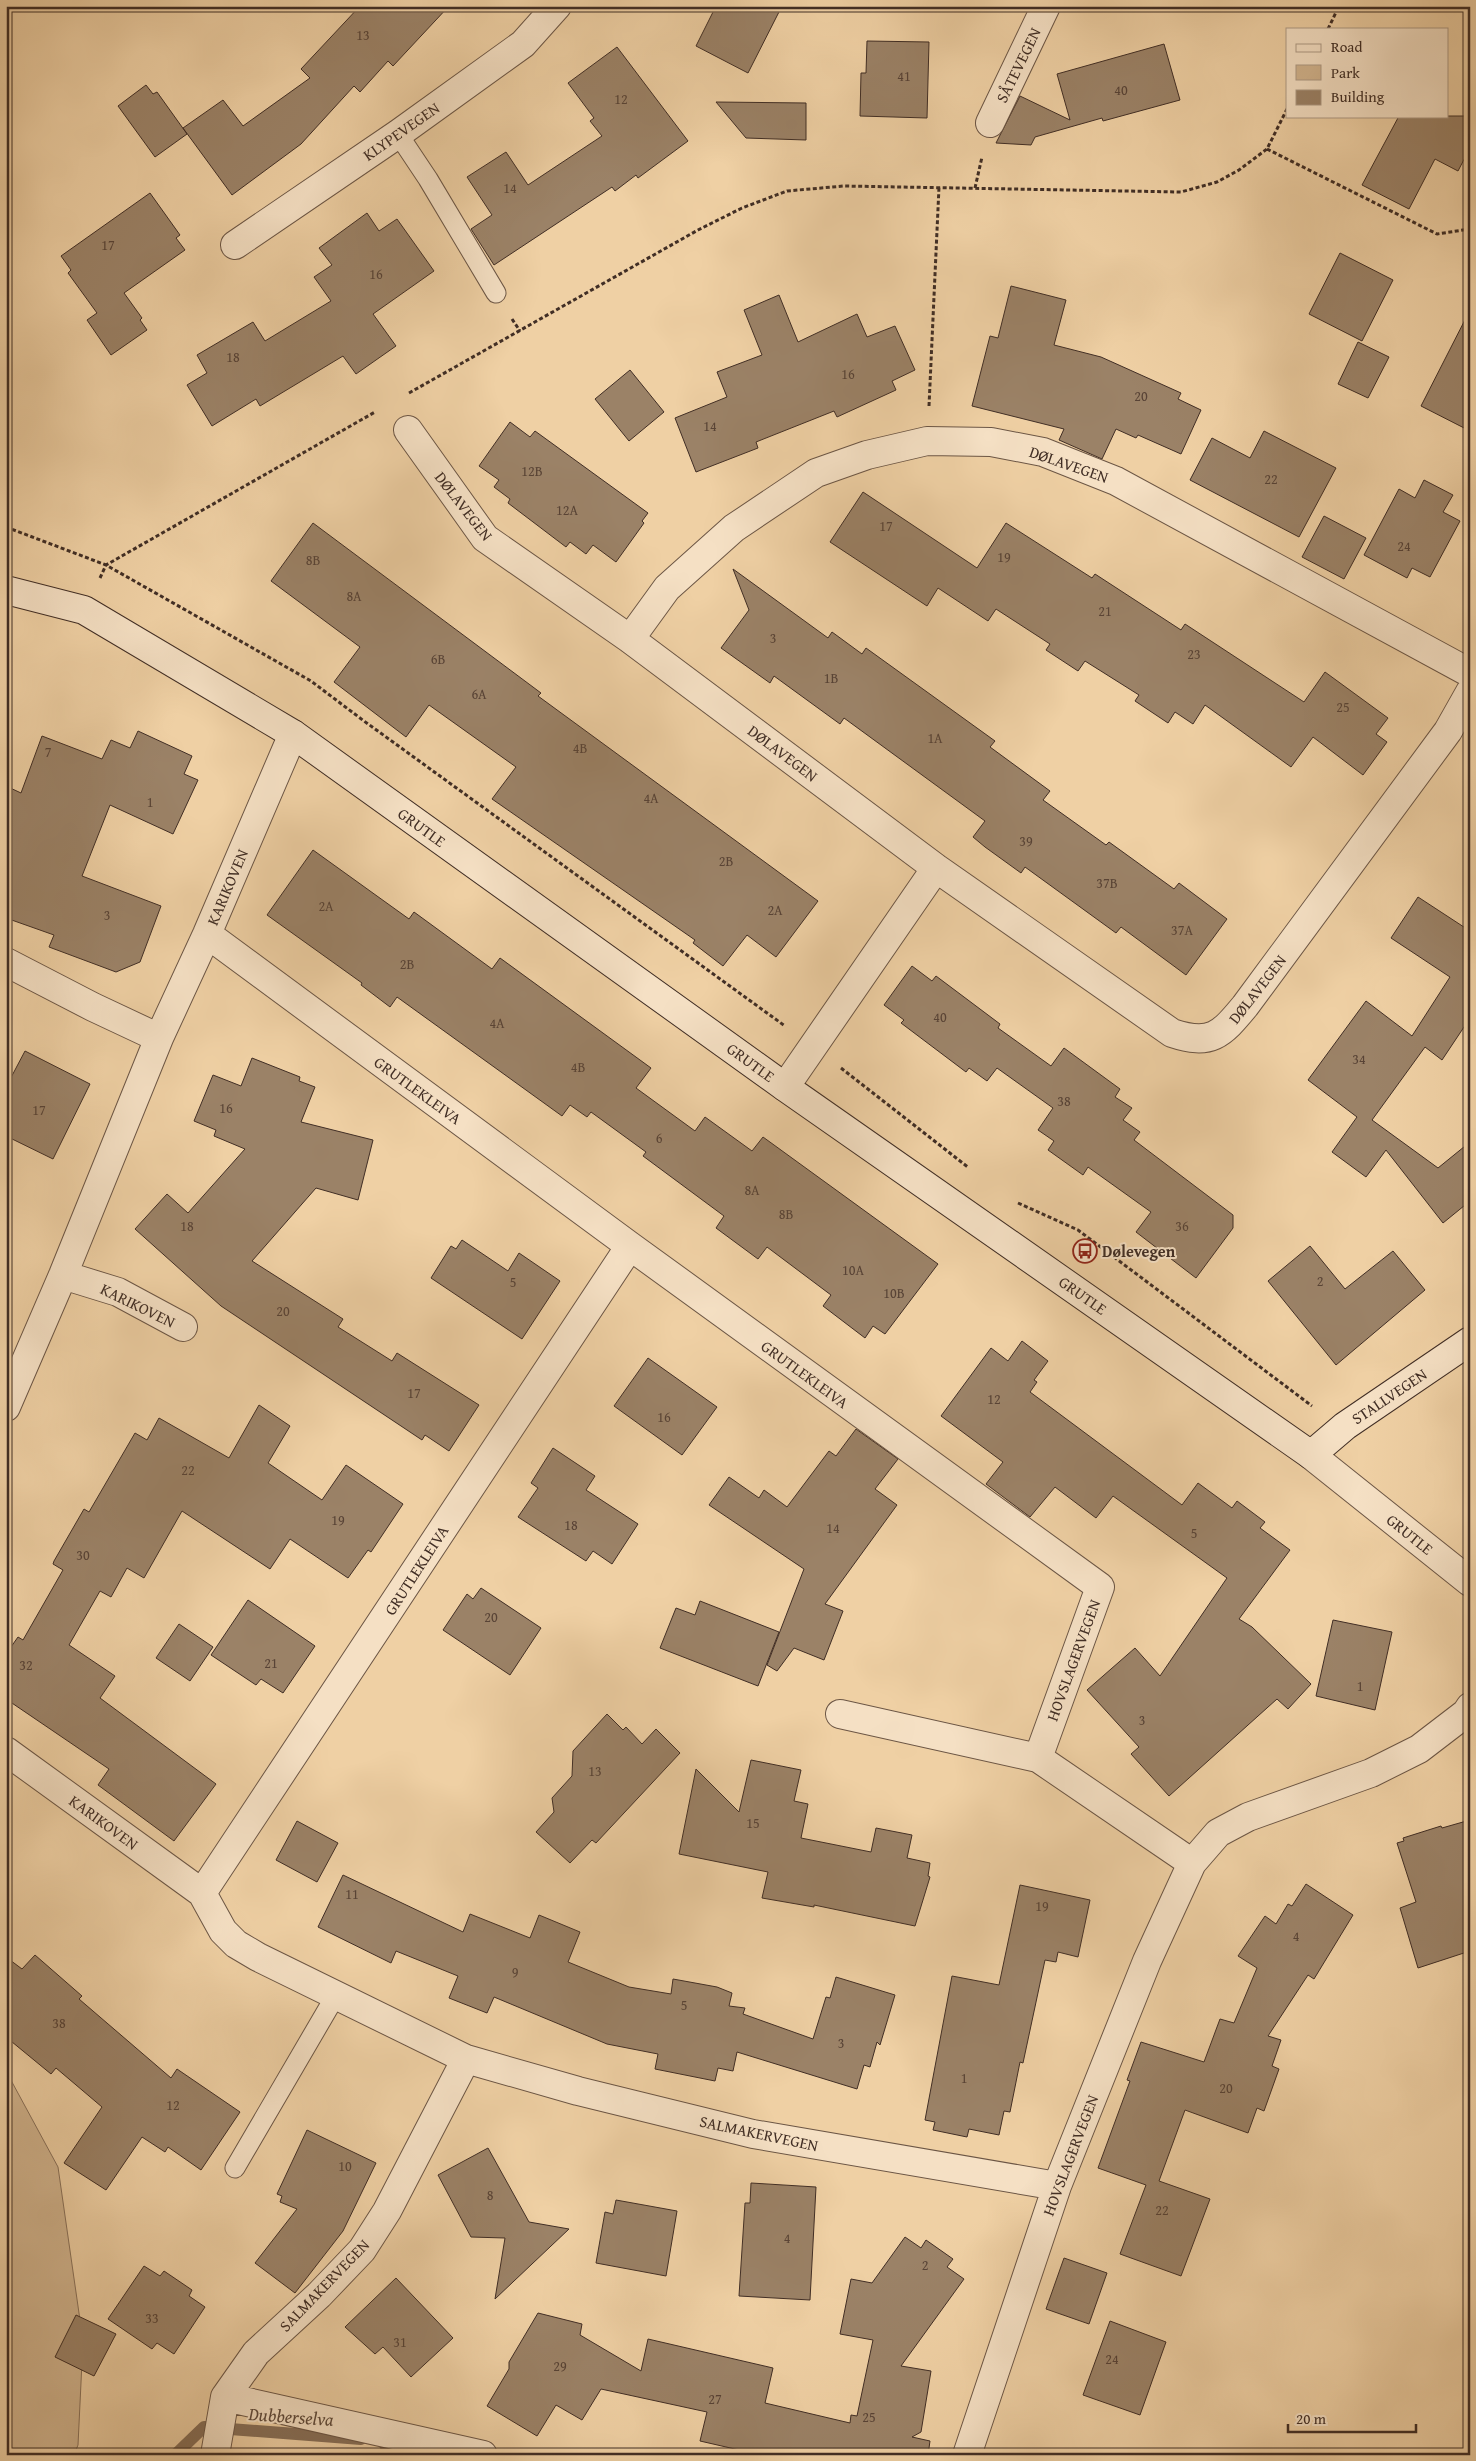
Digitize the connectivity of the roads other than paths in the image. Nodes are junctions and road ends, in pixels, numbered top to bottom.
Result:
1 (558, 6) edge
2 (1046, 6) edge
3 (990, 123) dead end
4 (398, 134) junction
5 (235, 245) dead end
6 (496, 293) dead end
7 (408, 430) dead end
8 (6, 590) edge
9 (630, 639) junction
10 (1470, 673) edge
11 (1470, 692) edge
12 (293, 734) junction
13 (936, 868) junction
14 (207, 934) junction
15 (6, 962) edge
16 (159, 1038) junction
17 (786, 1087) junction
18 (630, 1246) junction
19 (63, 1275) junction
20 (183, 1327) dead end
21 (1470, 1342) edge
22 (14, 1366) edge
23 (6, 1407) edge
24 (1310, 1455) junction
25 (981, 1501) joint
26 (1470, 1582) edge
27 (1470, 1707) edge
28 (840, 1714) dead end
29 (6, 1751) edge
30 (1038, 1758) junction
31 (1192, 1863) junction
32 (202, 1893) junction
33 (336, 1995) junction
34 (466, 2059) junction
35 (235, 2168) dead end
36 (1057, 2186) junction
37 (225, 2397) junction
38 (216, 2455) edge
39 (483, 2455) edge
40 (967, 2455) edge

1 - 4 street, KLYPEVEGEN
2 - 3 street, SÅTEVEGEN
4 - 5 street, KLYPEVEGEN
4 - 6 lane
7 - 9 street, DØLAVEGEN
8 - 12 street, GRUTLE
9 - 10 street, DØLAVEGEN
9 - 13 street, DØLAVEGEN
11 - 13 street, DØLAVEGEN
12 - 14 street, KARIKOVEN
12 - 17 street, GRUTLE
13 - 17 street
14 - 16 street, KARIKOVEN
14 - 18 street, GRUTLEKLEIVA
15 - 16 street
16 - 19 street, KARIKOVEN
17 - 24 street, GRUTLE
18 - 25 street, GRUTLEKLEIVA
18 - 32 street, GRUTLEKLEIVA
19 - 20 street, KARIKOVEN
19 - 22 street, KARIKOVEN
21 - 24 street, STALLVEGEN
22 - 23 street, KARIKOVEN
24 - 26 street, GRUTLE
25 - 30 street, HOVSLAGERVEGEN
27 - 31 street, HOVSLAGERVEGEN
28 - 30 street
29 - 32 street, KARIKOVEN
30 - 31 street
31 - 36 street, HOVSLAGERVEGEN
32 - 33 street, SALMAKERVEGEN
33 - 34 street, SALMAKERVEGEN
33 - 35 lane
34 - 36 street, SALMAKERVEGEN
34 - 37 street, SALMAKERVEGEN
36 - 40 street, HOVSLAGERVEGEN
37 - 38 street
37 - 39 street

